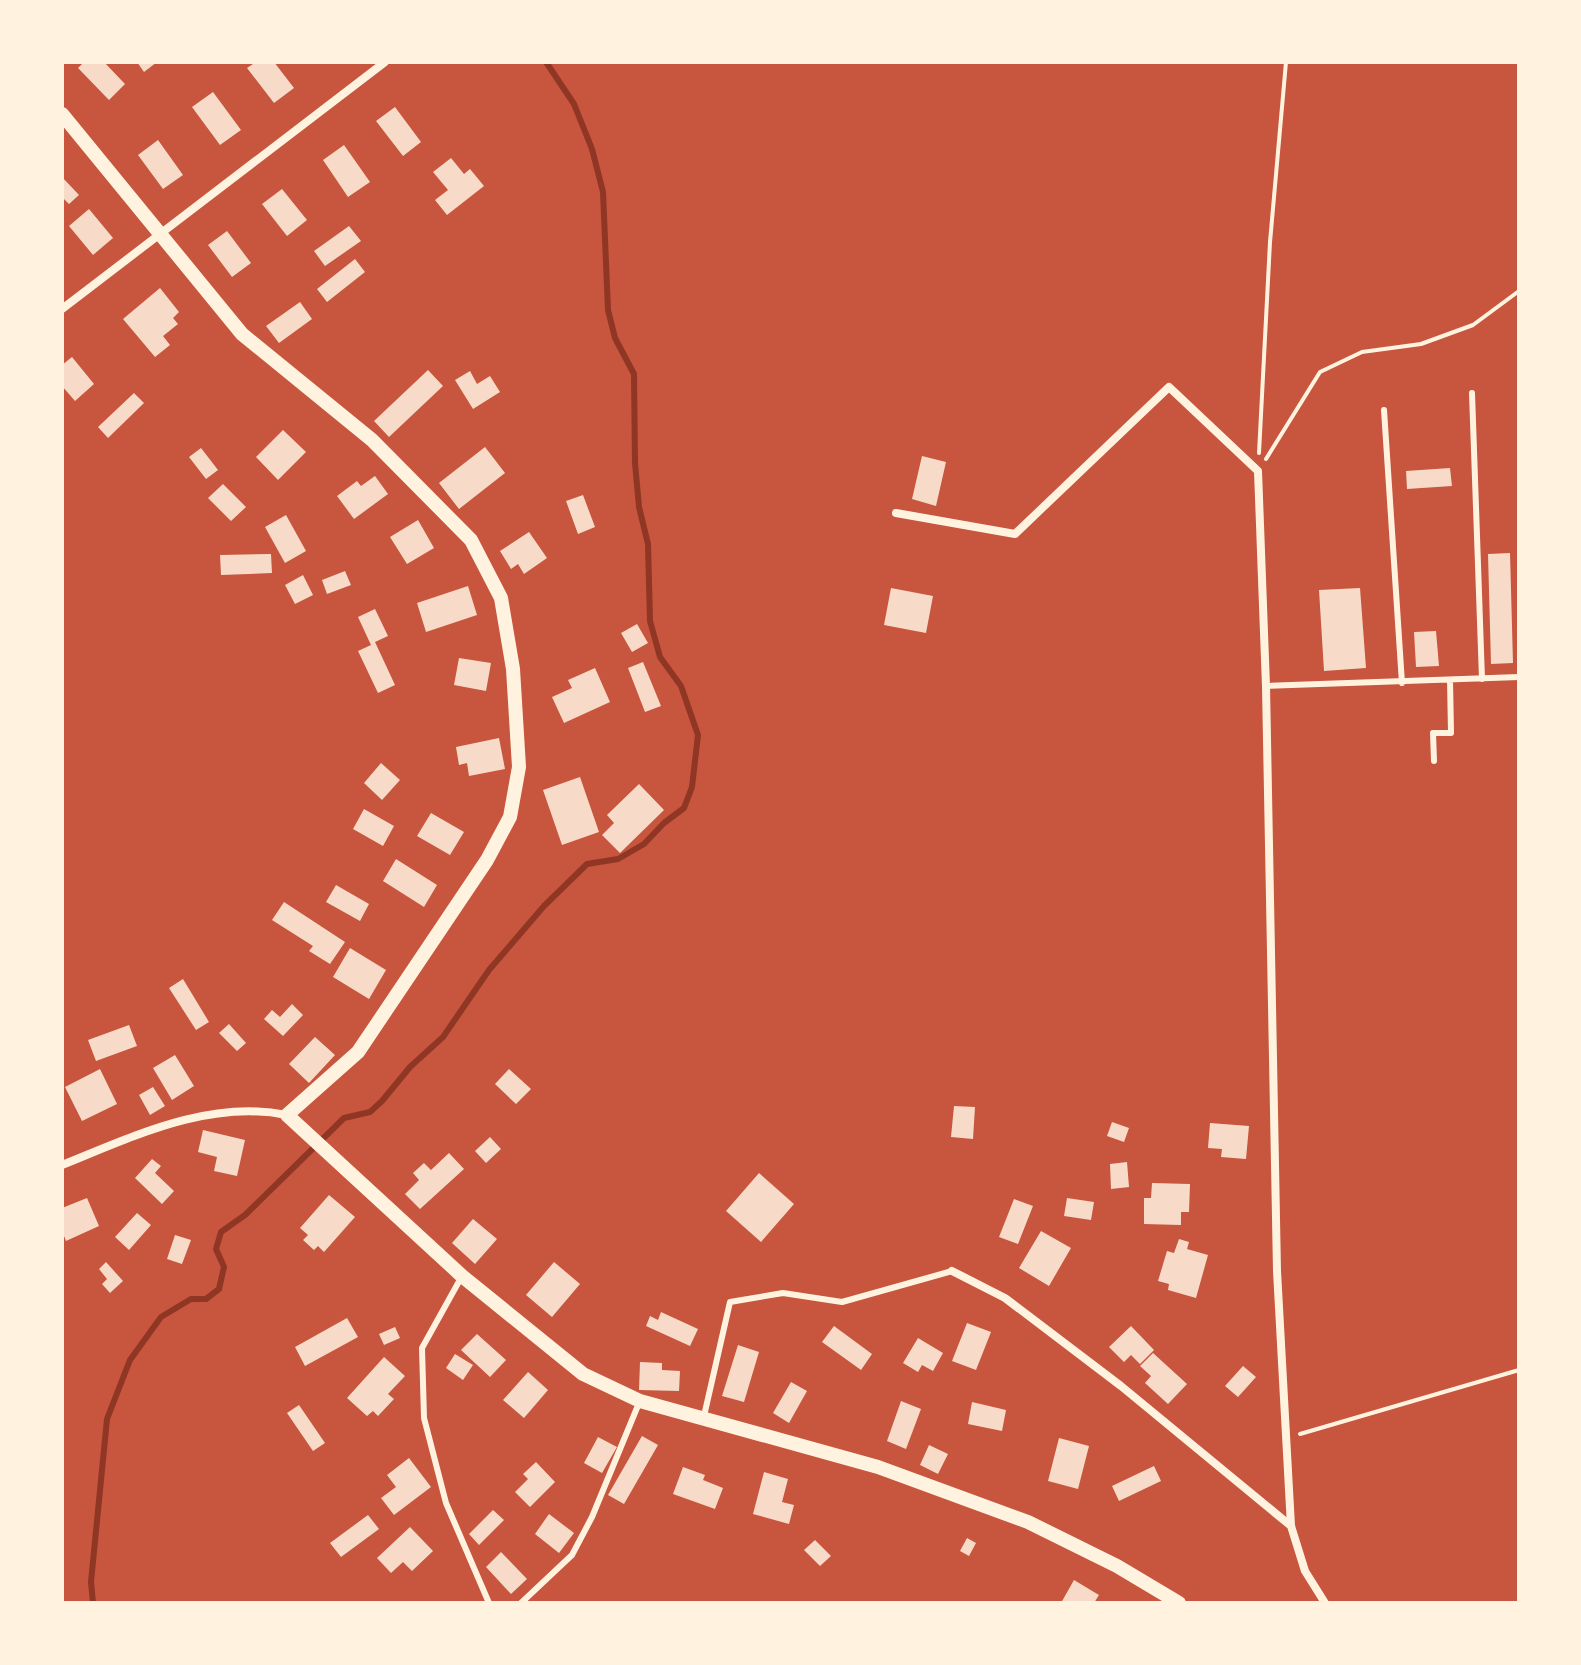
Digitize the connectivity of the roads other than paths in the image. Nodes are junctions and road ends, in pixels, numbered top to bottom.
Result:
1 (385, 62) edge
2 (62, 114) edge
3 (160, 234) junction
4 (62, 309) edge
5 (1472, 393) dead end
6 (1384, 410) dead end
7 (896, 513) dead end
8 (1519, 677) edge
9 (1482, 679) junction
10 (1450, 680) junction
11 (1402, 683) junction
12 (1266, 686) junction
13 (1434, 761) dead end
14 (292, 1120) junction
15 (62, 1165) edge
16 (952, 1271) joint
17 (462, 1276) junction
18 (640, 1401) junction
19 (704, 1420) junction
20 (1291, 1526) junction
21 (489, 1603) edge
22 (521, 1603) edge
23 (1179, 1603) edge
24 (1325, 1603) edge

1 - 3 street
2 - 3 street
3 - 4 street
3 - 14 street
5 - 9 lane
6 - 11 lane
7 - 12 street
8 - 9 lane
9 - 10 lane
10 - 11 lane
10 - 13 lane
11 - 12 lane
12 - 20 street
14 - 15 street
14 - 17 street
16 - 19 lane
16 - 20 street
17 - 18 street
17 - 21 lane
18 - 19 street
18 - 22 lane
19 - 23 street
20 - 24 street

